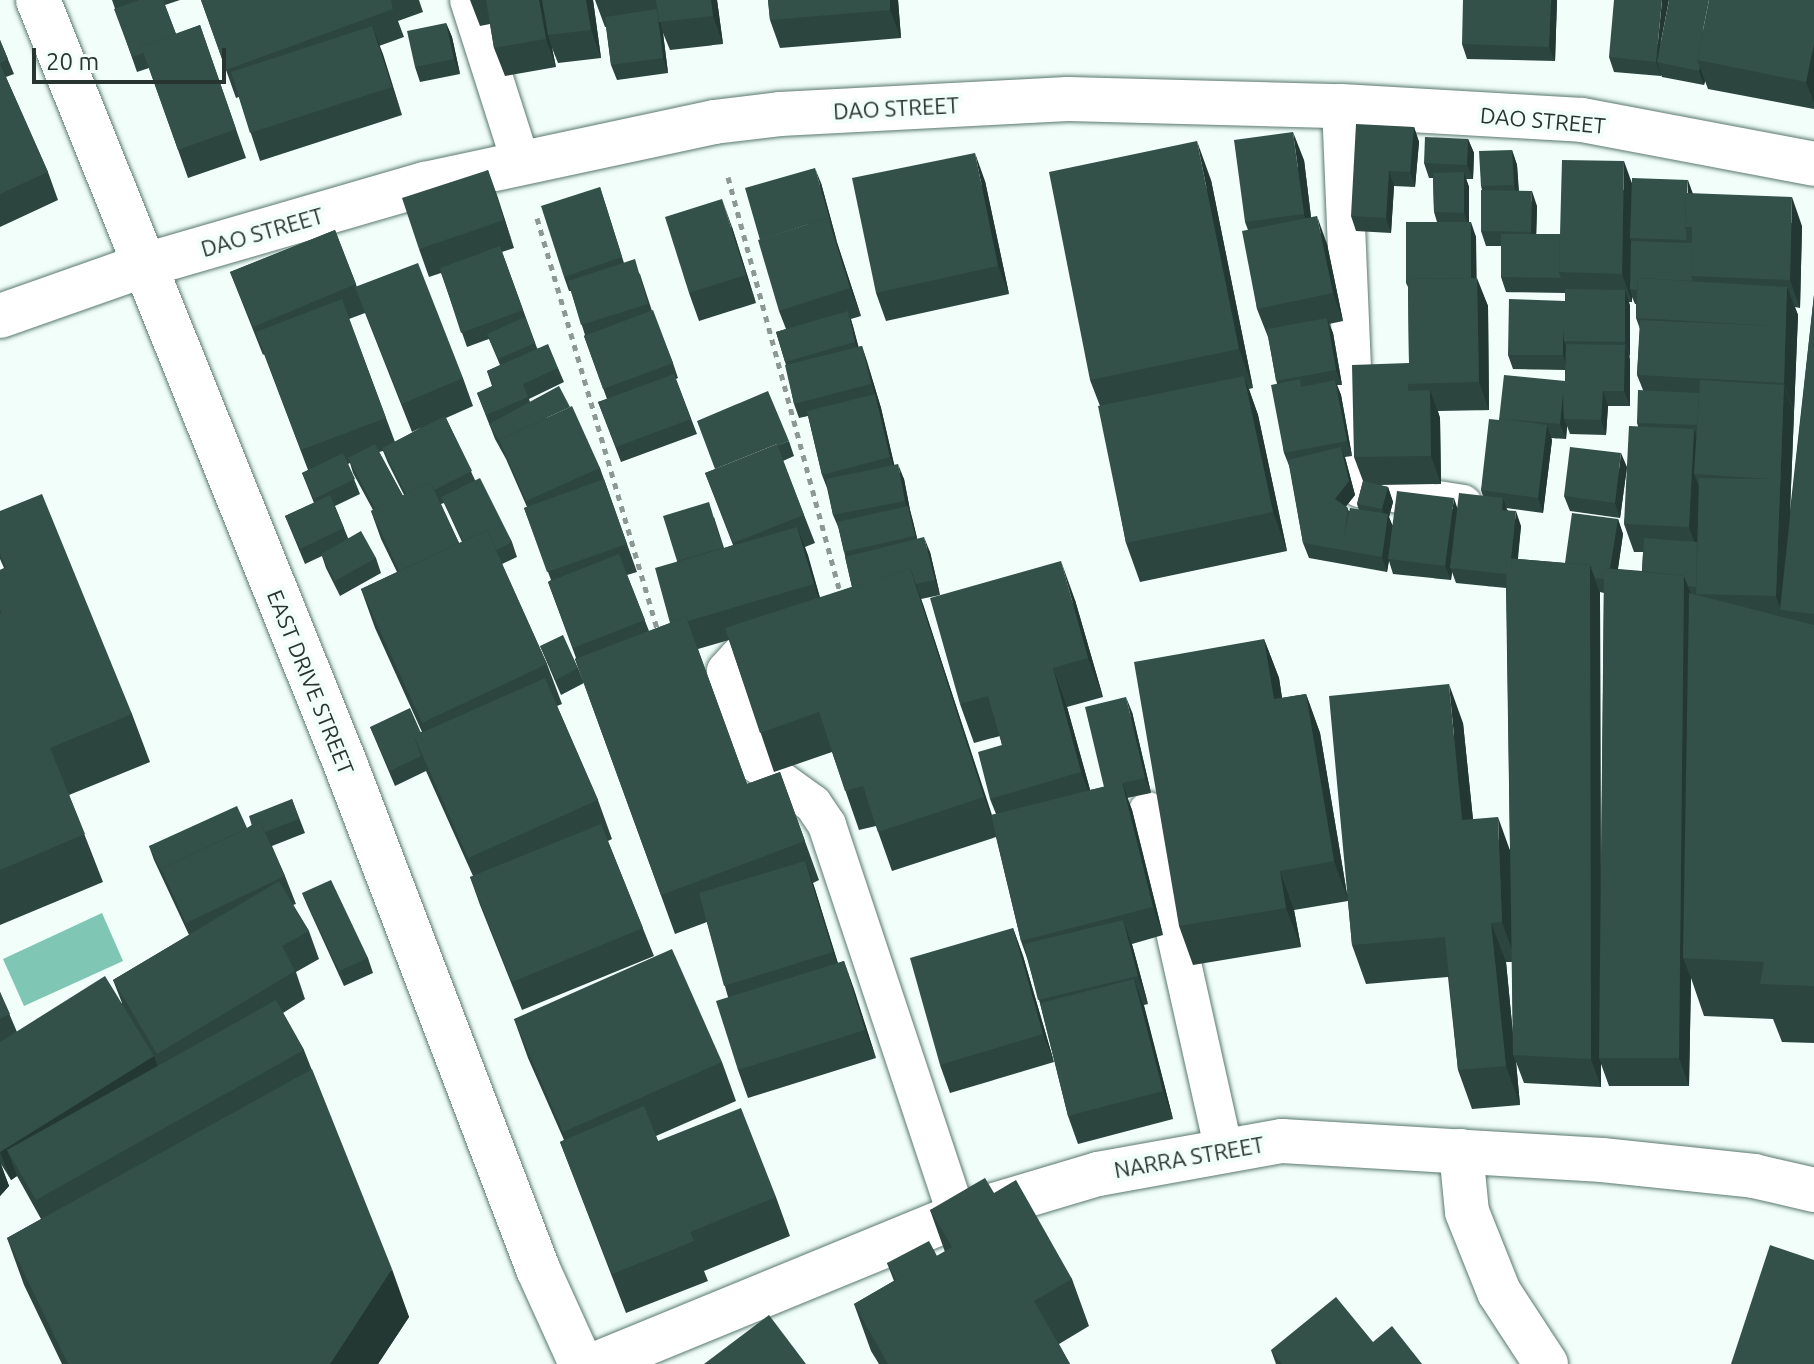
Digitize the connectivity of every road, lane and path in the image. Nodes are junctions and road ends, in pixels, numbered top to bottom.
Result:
1 (38, 0) edge
2 (469, 0) edge
3 (1341, 106) junction
4 (521, 163) junction
5 (1814, 164) edge
6 (735, 205) dead end
7 (536, 213) dead end
8 (142, 266) junction
9 (0, 316) edge
10 (1463, 504) edge
11 (830, 614) joint
12 (664, 649) edge
13 (1148, 811) dead end
14 (1224, 1150) junction
15 (1461, 1151) junction
16 (1814, 1190) edge
17 (957, 1216) junction
18 (581, 1364) edge
19 (596, 1364) edge
20 (1546, 1364) edge

1 - 8 street, EAST DRIVE STREET
2 - 4 lane
3 - 4 street, DAO STREET
3 - 5 street, DAO STREET
3 - 10 lane
4 - 8 street, DAO STREET
6 - 11 path
7 - 12 path
8 - 9 street, DAO STREET
8 - 18 street, EAST DRIVE STREET
11 - 17 lane
13 - 14 lane
14 - 15 street, NARRA STREET
14 - 17 street, NARRA STREET
15 - 16 street, NARRA STREET
15 - 20 street
17 - 19 street, NARRA STREET

